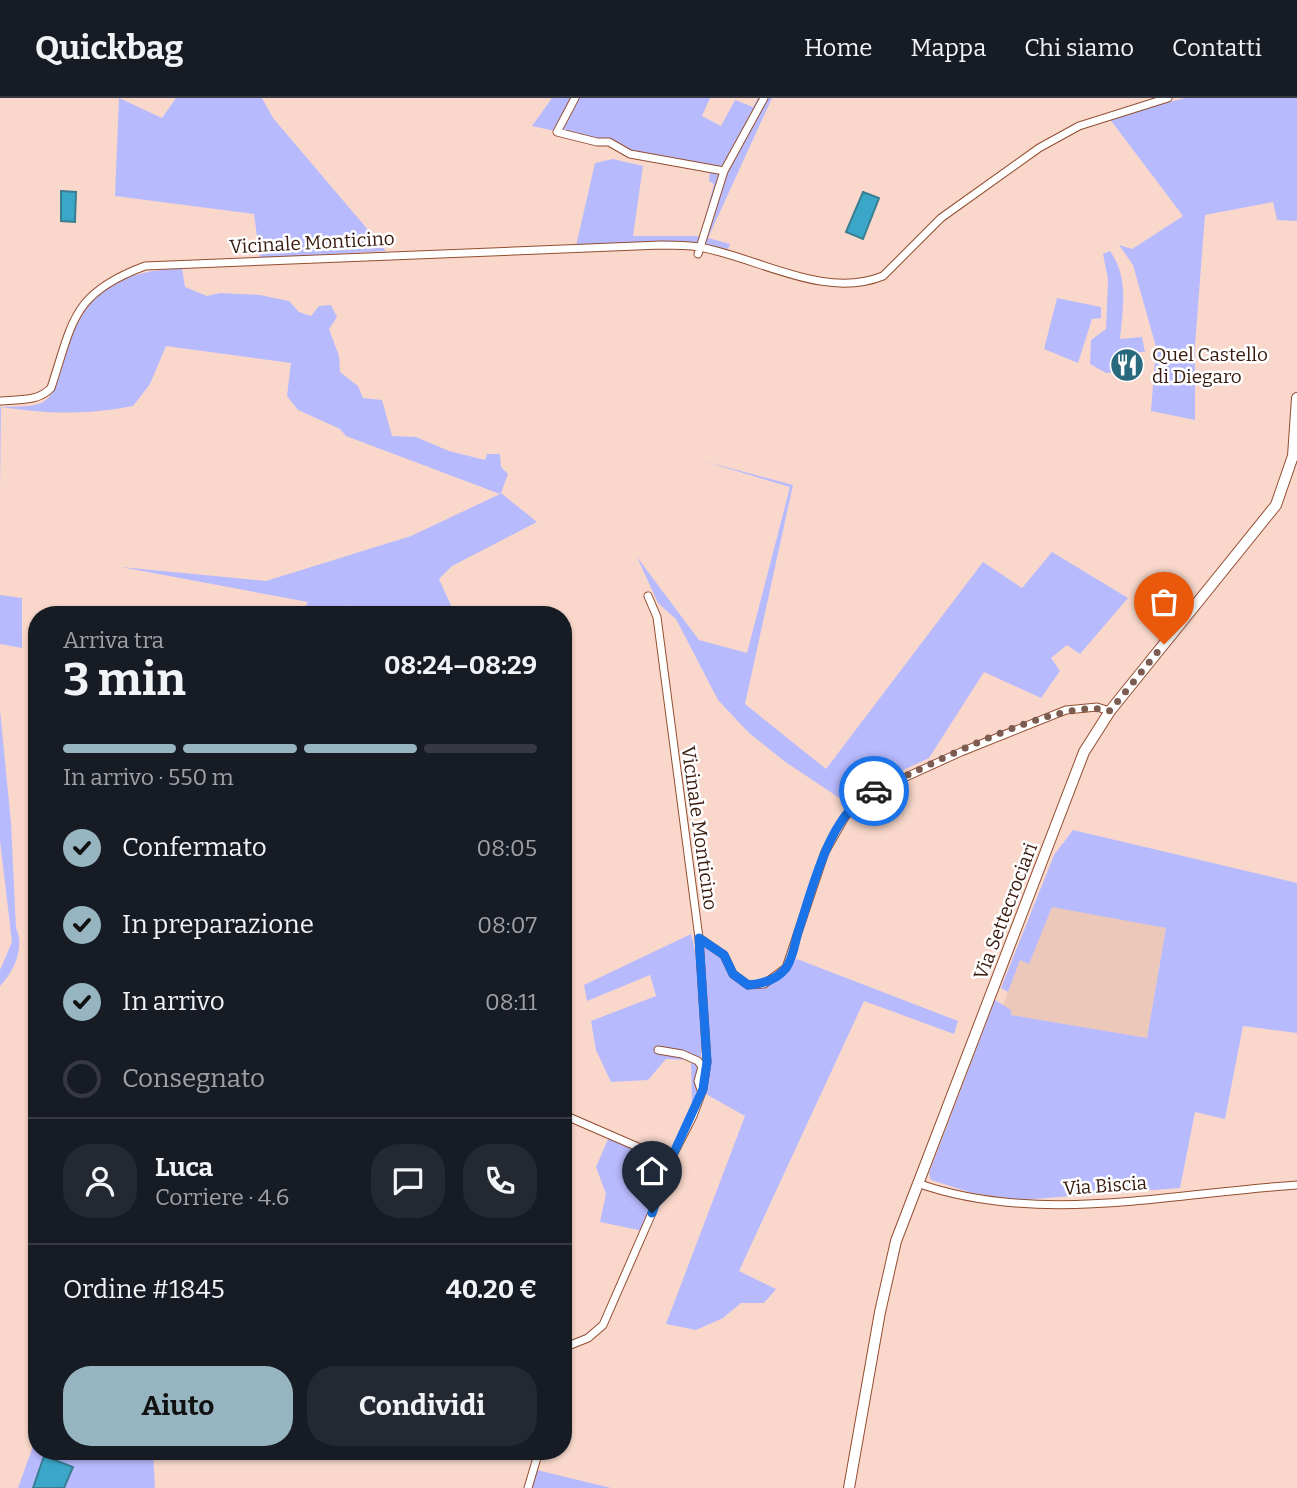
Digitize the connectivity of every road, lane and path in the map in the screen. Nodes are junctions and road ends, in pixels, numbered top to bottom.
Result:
1 (575, 98) edge
2 (764, 98) edge
3 (1168, 98) edge
4 (724, 172) junction
5 (698, 251) junction
6 (1297, 398) edge
7 (0, 401) edge
8 (648, 596) dead end
9 (1110, 711) junction
10 (699, 938) junction
11 (658, 1050) dead end
12 (702, 1091) junction
13 (572, 1118) edge
14 (670, 1161) junction
15 (917, 1183) junction
16 (1297, 1185) edge
17 (572, 1344) edge
18 (536, 1460) edge
19 (528, 1488) edge
20 (849, 1488) edge

1 - 4 street
2 - 4 street
3 - 5 street, Vicinale Monticino
4 - 5 street
5 - 7 street, Vicinale Monticino
6 - 9 main road, Via Settecrociari
8 - 10 street, Vicinale Monticino
9 - 10 street
9 - 15 main road, Via Settecrociari
10 - 12 street, Vicinale Monticino
11 - 12 street
12 - 14 street, Vicinale Monticino
13 - 14 street
14 - 17 street, Vicinale Monticino
15 - 16 street, Via Biscia
15 - 20 main road, Via Settecrociari
18 - 19 street

